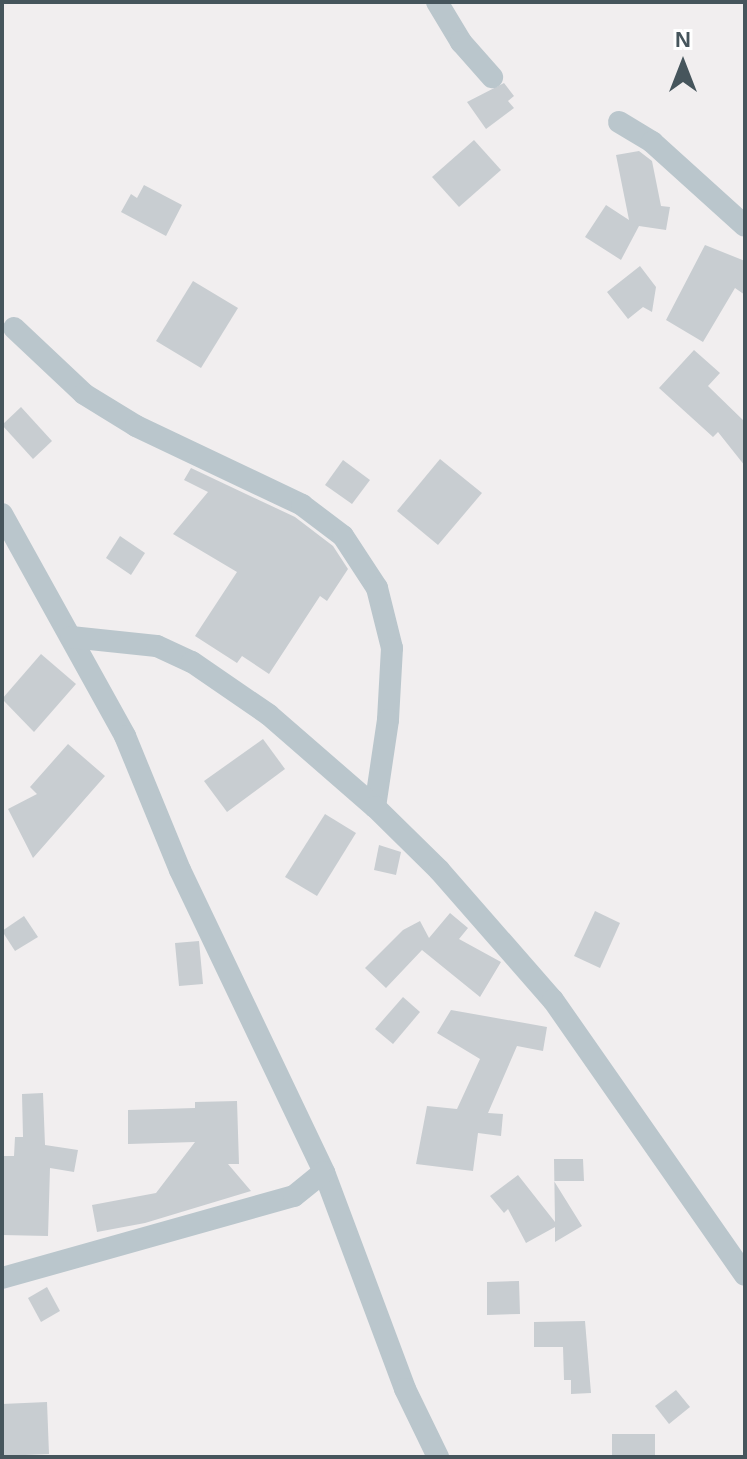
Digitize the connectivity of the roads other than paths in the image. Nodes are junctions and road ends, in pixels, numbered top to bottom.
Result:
1 (437, 2) edge
2 (492, 77) dead end
3 (619, 122) dead end
4 (745, 226) edge
5 (14, 328) dead end
6 (2, 514) edge
7 (71, 637) junction
8 (375, 807) junction
9 (324, 1172) junction
10 (745, 1275) edge
11 (2, 1278) edge
12 (438, 1457) edge

1 - 2 street
3 - 4 street
5 - 8 street
6 - 7 street
7 - 8 street
7 - 9 street
8 - 10 street
9 - 11 street
9 - 12 street

